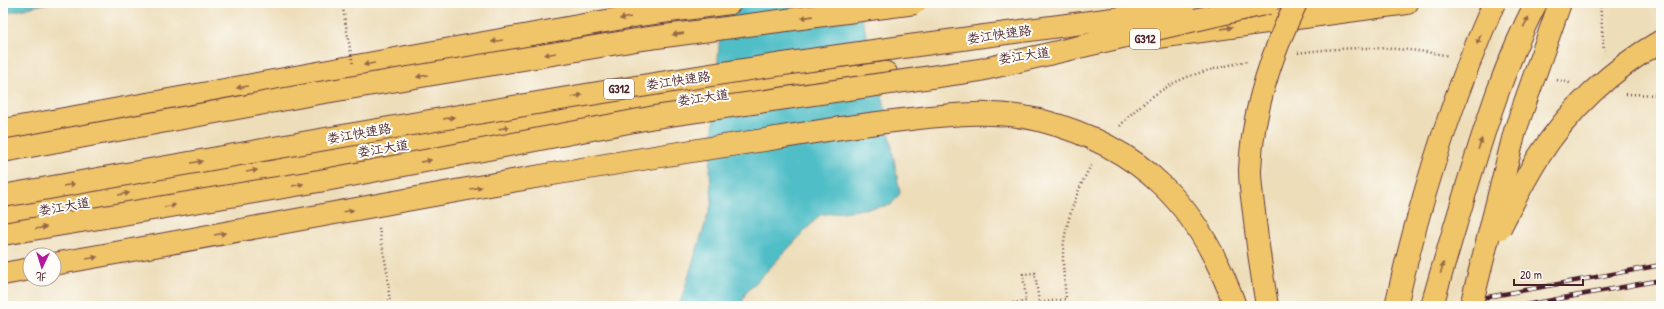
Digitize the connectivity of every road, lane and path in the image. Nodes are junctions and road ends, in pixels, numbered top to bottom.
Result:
1 (730, 3) edge
2 (915, 3) edge
3 (1239, 3) edge
4 (1268, 3) edge
5 (1296, 3) edge
6 (1407, 3) edge
7 (1494, 3) edge
8 (1536, 3) edge
9 (1560, 3) edge
10 (1600, 3) edge
11 (1661, 41) edge
12 (1293, 54) dead end
13 (1605, 55) dead end
14 (1455, 58) dead end
15 (1249, 61) dead end
16 (1555, 80) dead end
17 (1578, 85) dead end
18 (1622, 94) dead end
19 (1661, 95) edge
20 (3, 130) edge
21 (1117, 130) dead end
22 (3, 151) edge
23 (1093, 162) dead end
24 (3, 196) edge
25 (3, 217) edge
26 (3, 234) edge
27 (1485, 255) junction
28 (62, 263) edge
29 (22, 270) edge
30 (386, 271) dead end
31 (3, 274) edge
32 (390, 306) edge
33 (993, 306) edge
34 (1235, 306) edge
35 (1267, 306) edge
36 (1396, 306) edge
37 (1432, 306) edge
38 (1471, 306) edge

1 -> 20 main road
2 -> 22 main road, bridge
24 -> 3 main road, 娄江快速路 / G312, bridge
26 -> 4 main road, bridge
5 - 35 main road, bridge
25 -> 6 main road, 娄江大道 / G312
7 -> 36 main road, bridge
37 -> 8 main road, bridge
9 - 27 main road, bridge
10 - 13 path
11 - 27 main road, bridge
12 - 14 path
15 - 21 path
16 - 17 path
18 - 19 path
23 - 33 path
27 - 38 main road, bridge
28 -> 34 main road, bridge
29 - 31 main road
30 - 32 path

